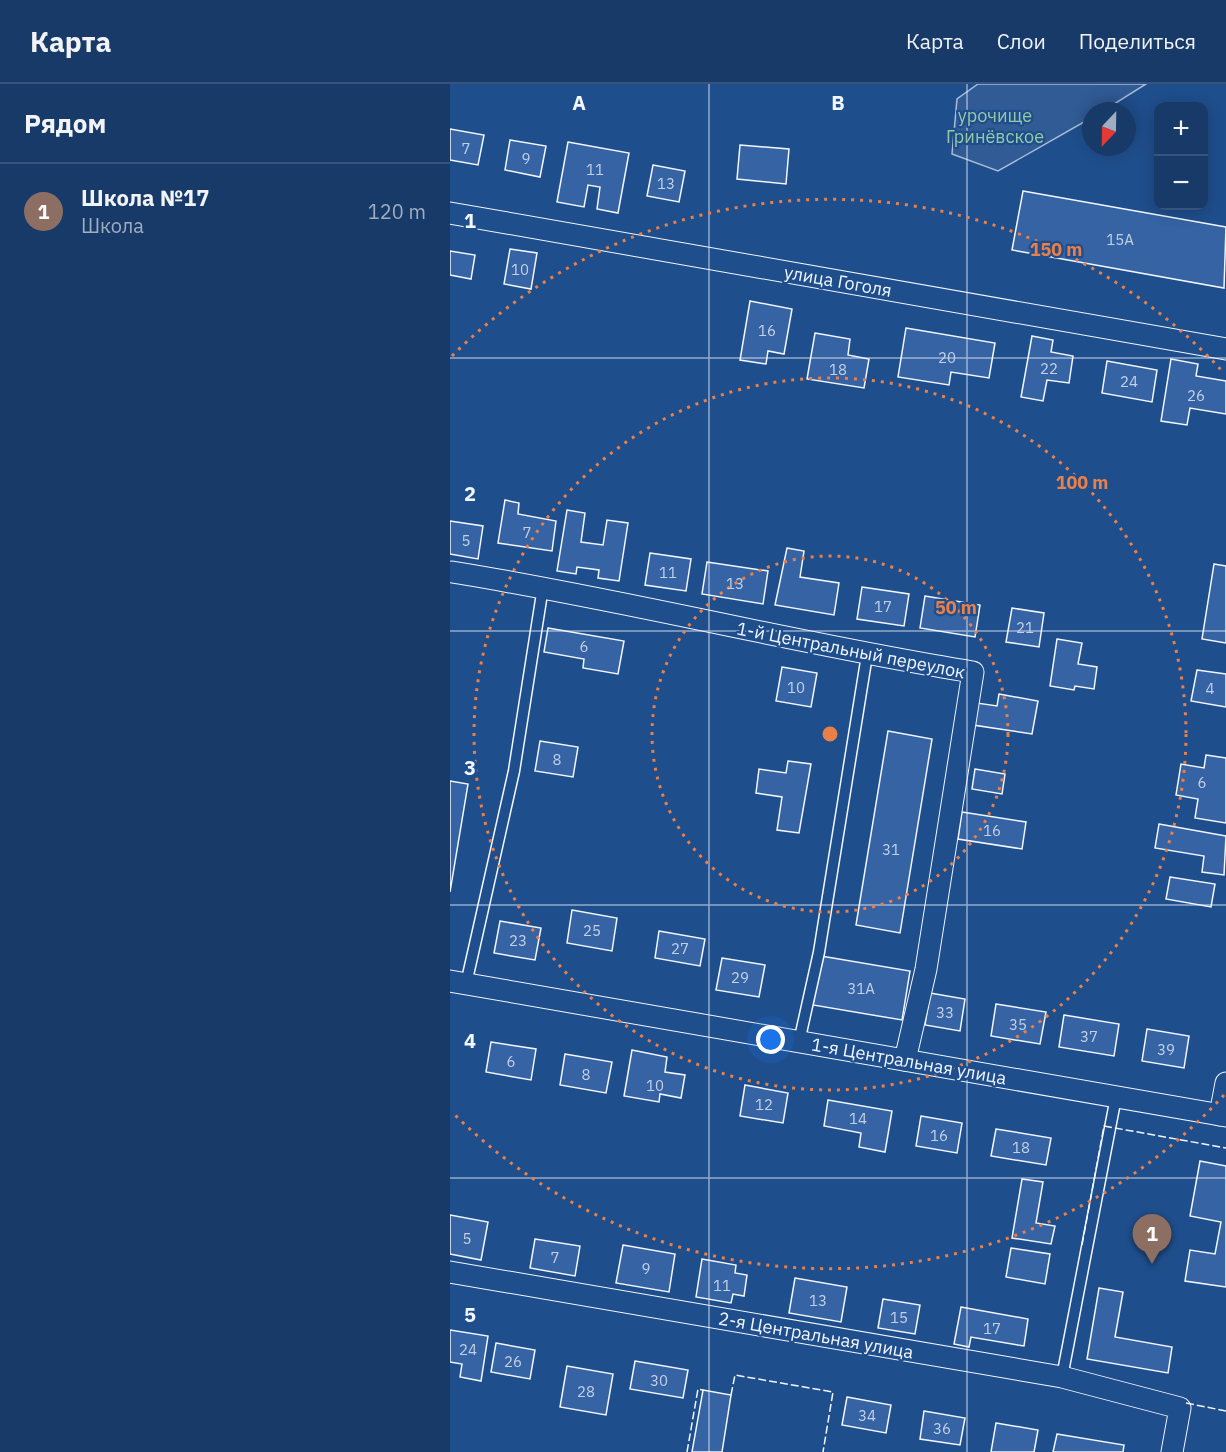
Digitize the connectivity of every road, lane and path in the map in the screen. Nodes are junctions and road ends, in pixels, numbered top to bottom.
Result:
1 (450, 213) edge
2 (1226, 349) edge
3 (452, 572) dead end
4 (543, 586) junction
5 (867, 655) junction
6 (458, 982) edge
7 (799, 1042) junction
8 (905, 1060) junction
9 (1226, 1083) edge
10 (1116, 1097) junction
11 (1223, 1116) edge
12 (450, 1272) edge
13 (1062, 1377) junction
14 (1172, 1452) edge

1 - 2 street, улица Гоголя
3 - 4 street, 1-й Центральный переулок
4 - 5 street, 1-й Центральный переулок
4 - 6 lane
5 - 7 lane
5 - 8 street, 1-й Центральный переулок
6 - 7 street, 1-я Центральная улица
7 - 8 street, 1-я Центральная улица
8 - 10 street, 1-я Центральная улица
9 - 11 street
10 - 11 street, 1-я Центральная улица
10 - 13 lane
12 - 13 street, 2-я Центральная улица
13 - 14 street, 2-я Центральная улица

